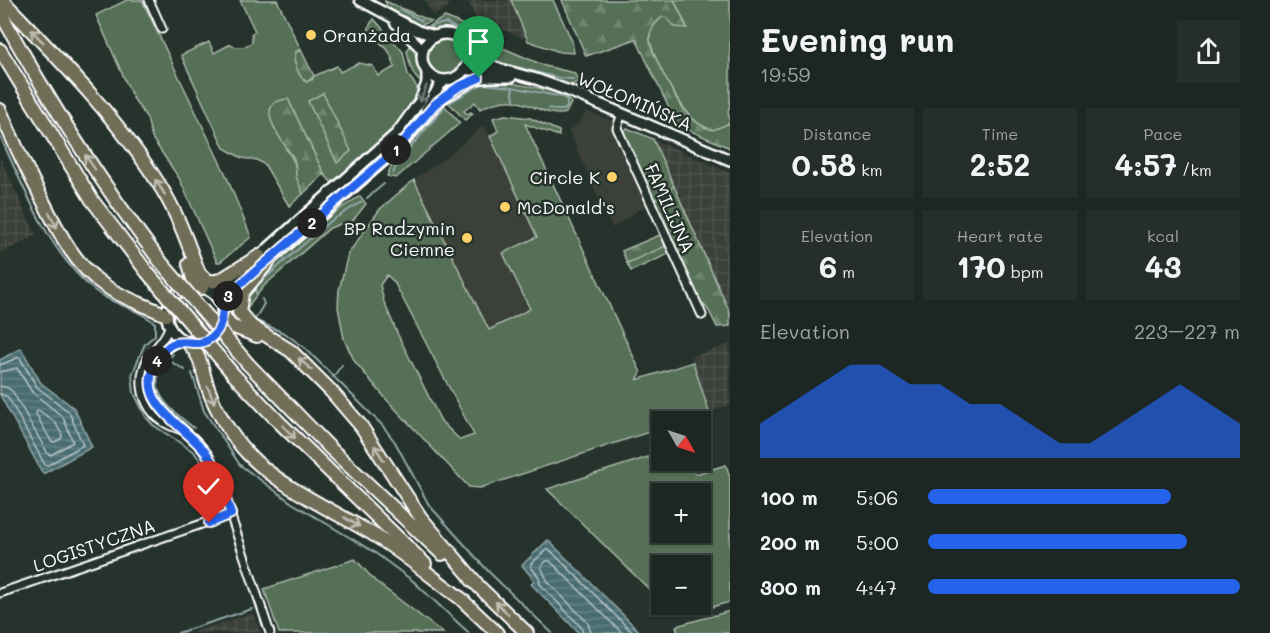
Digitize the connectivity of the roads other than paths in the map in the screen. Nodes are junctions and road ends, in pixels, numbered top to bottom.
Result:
1 (2, 0) edge
2 (149, 0) edge
3 (360, 0) edge
4 (0, 12) edge
5 (387, 14) junction
6 (162, 29) dead end
7 (435, 36) junction
8 (466, 48) junction
9 (0, 50) edge
10 (423, 50) junction
11 (464, 69) junction
12 (427, 71) junction
13 (511, 77) junction
14 (446, 80) junction
15 (560, 87) junction
16 (0, 110) edge
17 (622, 113) junction
18 (417, 124) junction
19 (730, 160) edge
20 (186, 239) junction
21 (264, 259) junction
22 (206, 290) junction
23 (222, 312) junction
24 (702, 315) dead end
25 (168, 321) junction
26 (185, 342) junction
27 (276, 342) junction
28 (184, 432) junction
29 (231, 514) junction
30 (477, 584) junction
31 (0, 593) edge
32 (463, 600) junction
33 (270, 633) edge
34 (497, 633) edge
35 (527, 633) edge

20 -> 1 highway
2 - 6 street
3 - 5 main road
30 -> 4 highway, bridge
5 - 7 main road
5 - 10 main road
7 - 8 main road
7 - 10 main road
8 - 11 main road
8 - 15 main road, WOŁOMIŃSKA
9 -> 32 highway, bridge
10 - 12 main road
11 - 13 main road, WOŁOMIŃSKA
11 - 14 main road
12 - 14 main road
12 -> 21 main road
13 - 15 main road, WOŁOMIŃSKA
13 - 18 main road
14 - 18 main road
15 - 17 main road, WOŁOMIŃSKA
16 -> 25 highway
17 - 19 main road, WOŁOMIŃSKA
17 - 24 street, FAMILIJNA
18 - 21 main road
20 - 21 highway
20 - 22 highway
21 - 22 main road
21 - 23 main road
21 - 27 highway
22 - 23 main road
22 - 25 main road
23 - 26 main road
23 - 27 highway
25 - 26 main road
25 - 28 street
26 - 28 street
26 -> 32 highway
30 -> 27 highway
28 - 29 street
29 - 31 street, LOGISTYCZNA
29 - 33 street
35 -> 30 highway
32 - 34 highway

